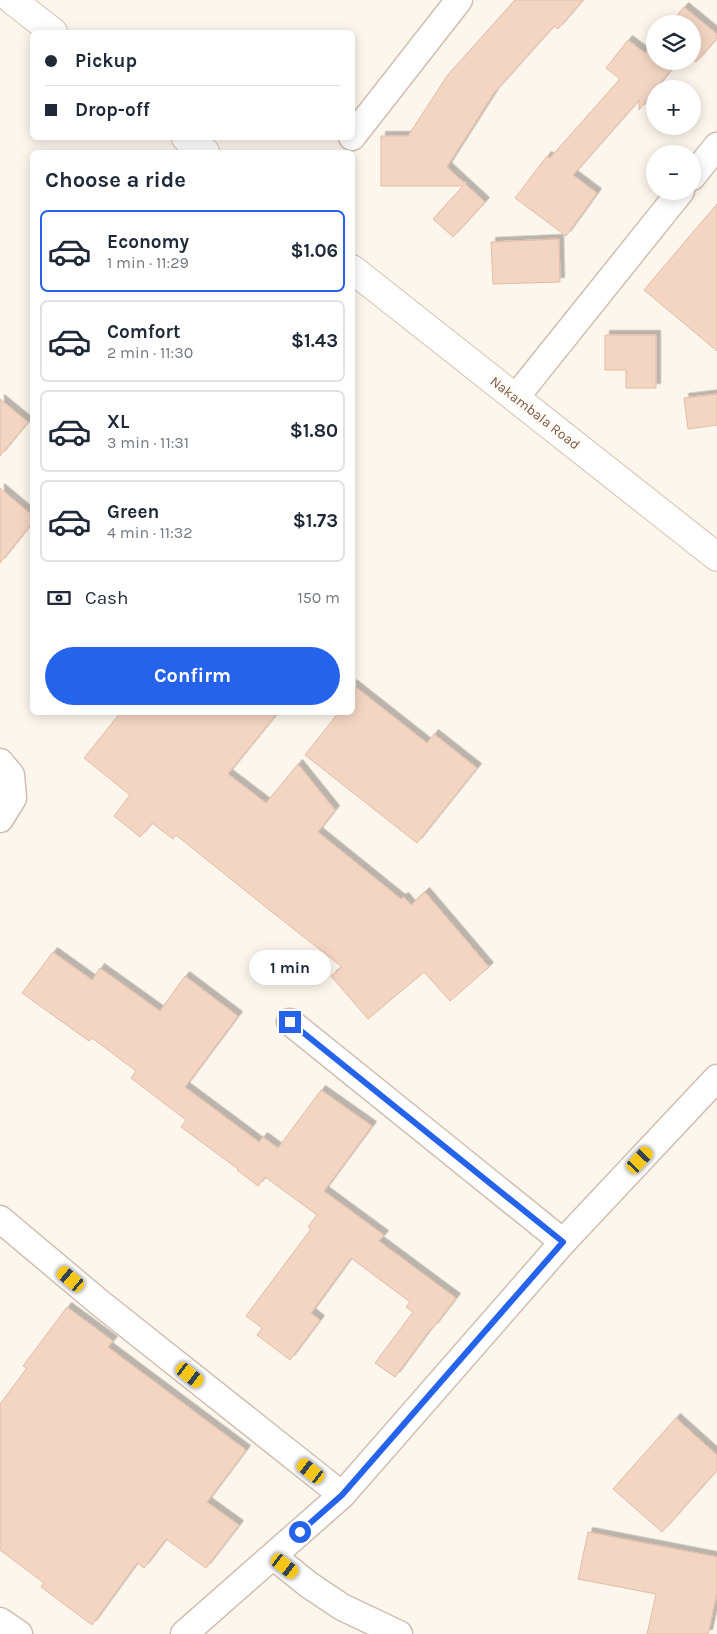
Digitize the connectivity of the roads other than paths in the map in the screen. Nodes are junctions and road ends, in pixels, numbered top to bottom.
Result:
1 (12, 0) edge
2 (459, 0) edge
3 (50, 30) edge
4 (355, 133) edge
5 (189, 140) edge
6 (350, 140) edge
7 (717, 146) edge
8 (202, 150) edge
9 (342, 150) edge
10 (701, 166) edge
11 (674, 200) edge
12 (355, 271) edge
13 (516, 397) junction
14 (717, 557) edge
15 (0, 762) edge
16 (0, 818) edge
17 (290, 1022) dead end
18 (717, 1078) edge
19 (0, 1219) edge
20 (563, 1242) junction
21 (342, 1495) junction
22 (272, 1556) junction
23 (0, 1621) edge
24 (19, 1634) edge
25 (184, 1634) edge
26 (399, 1634) edge

1 - 3 main road
2 - 4 street
5 - 8 main road
6 - 9 street
7 - 10 street
11 - 13 street
12 - 13 main road, Nakambala Road
13 - 14 main road, Nakambala Road
15 - 16 street
17 - 20 street
18 - 20 street
19 - 21 street
20 - 21 street
21 - 22 street
22 - 25 street
22 - 26 street
23 - 24 street

